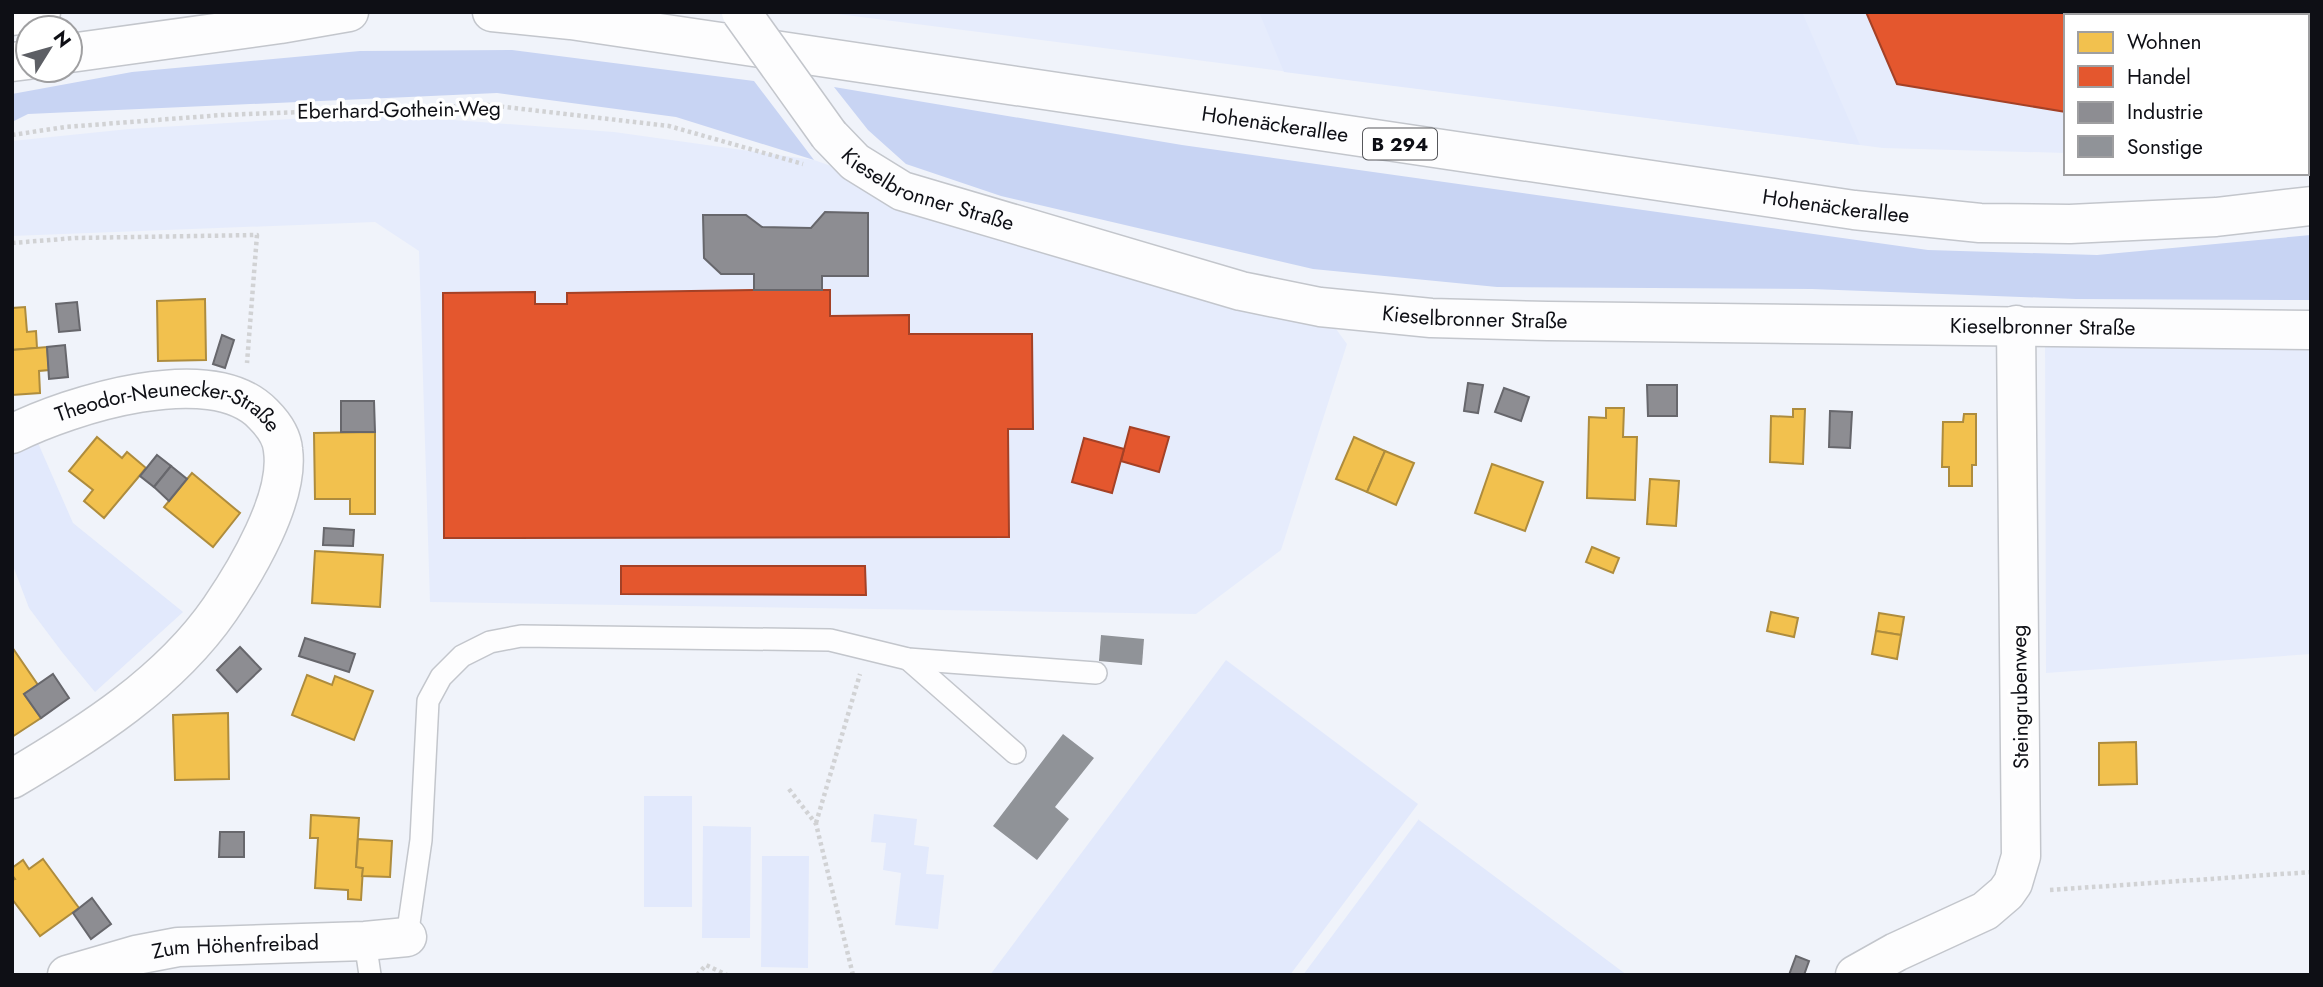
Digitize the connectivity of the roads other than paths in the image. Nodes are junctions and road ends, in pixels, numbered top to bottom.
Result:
1 (41, 12) edge
2 (349, 12) edge
3 (492, 12) edge
4 (741, 12) edge
5 (12, 16) edge
6 (84, 51) edge
7 (2311, 206) edge
8 (2016, 326) junction
9 (2311, 330) edge
10 (12, 433) edge
11 (908, 659) junction
12 (1096, 673) dead end
13 (1015, 752) dead end
14 (12, 779) edge
15 (407, 937) joint
16 (368, 958) edge
17 (67, 975) edge
18 (1856, 975) edge

1 - 5 street
2 - 6 street
3 - 7 street, Hohenäckerallee / B 294
4 - 8 street, Kieselbronner Straße, bridge
8 - 9 street, Kieselbronner Straße
8 - 18 street, Steingrubenweg
10 - 14 street, Theodor-Neunecker-Straße
11 - 12 lane
11 - 13 lane
11 - 15 lane
15 - 16 street, Zum Höhenfreibad
16 - 17 street, Zum Höhenfreibad

